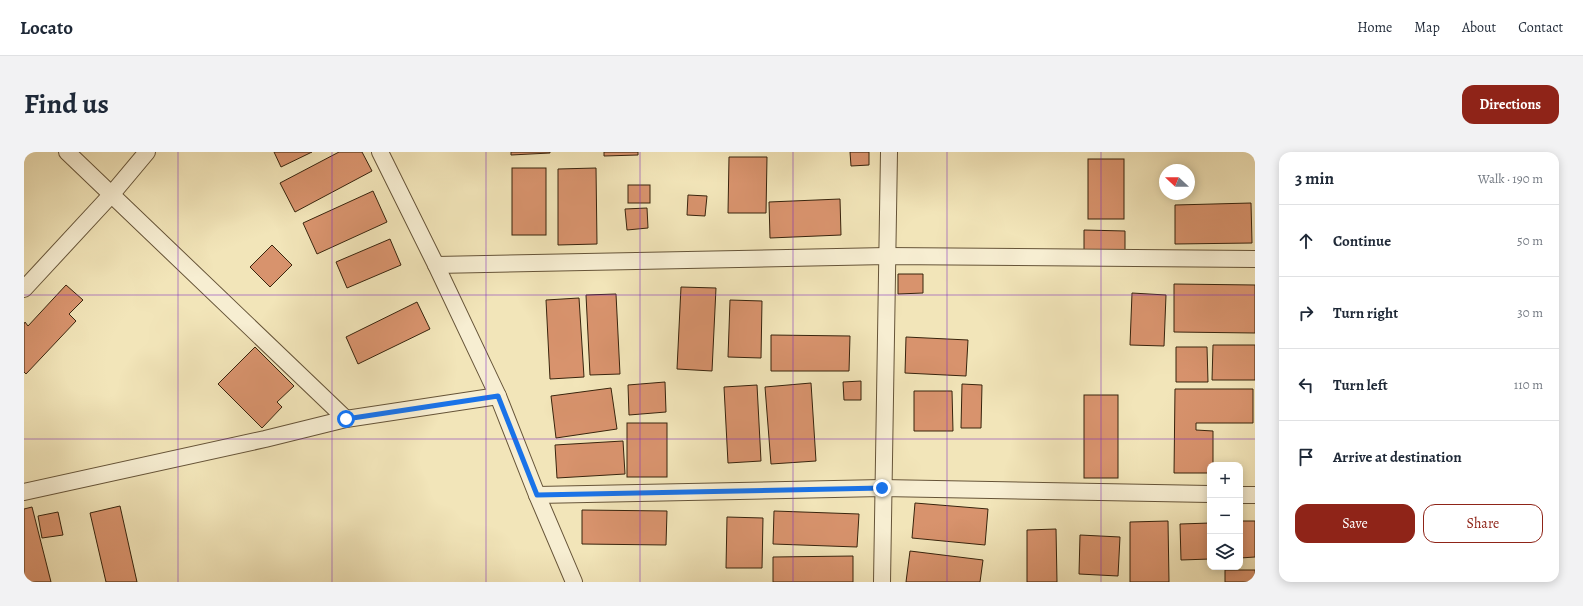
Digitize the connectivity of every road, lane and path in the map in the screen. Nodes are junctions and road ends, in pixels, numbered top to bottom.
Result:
1 (66, 152) edge
2 (147, 152) edge
3 (380, 152) edge
4 (889, 152) edge
5 (111, 195) junction
6 (887, 256) junction
7 (1255, 259) edge
8 (436, 265) junction
9 (24, 289) edge
10 (498, 396) junction
11 (346, 419) junction
12 (882, 488) junction
13 (24, 492) edge
14 (1207, 494) edge
15 (537, 495) junction
16 (1243, 495) edge
17 (1255, 495) edge
18 (574, 582) edge
19 (882, 582) edge

1 - 5 street
2 - 5 street
3 - 8 street
4 - 6 street
5 - 9 street
5 - 11 street
6 - 7 street
6 - 8 street
6 - 12 street
8 - 10 street
10 - 11 street
10 - 15 street
11 - 13 street
12 - 14 street
12 - 15 street
12 - 19 street
15 - 18 street
16 - 17 street

